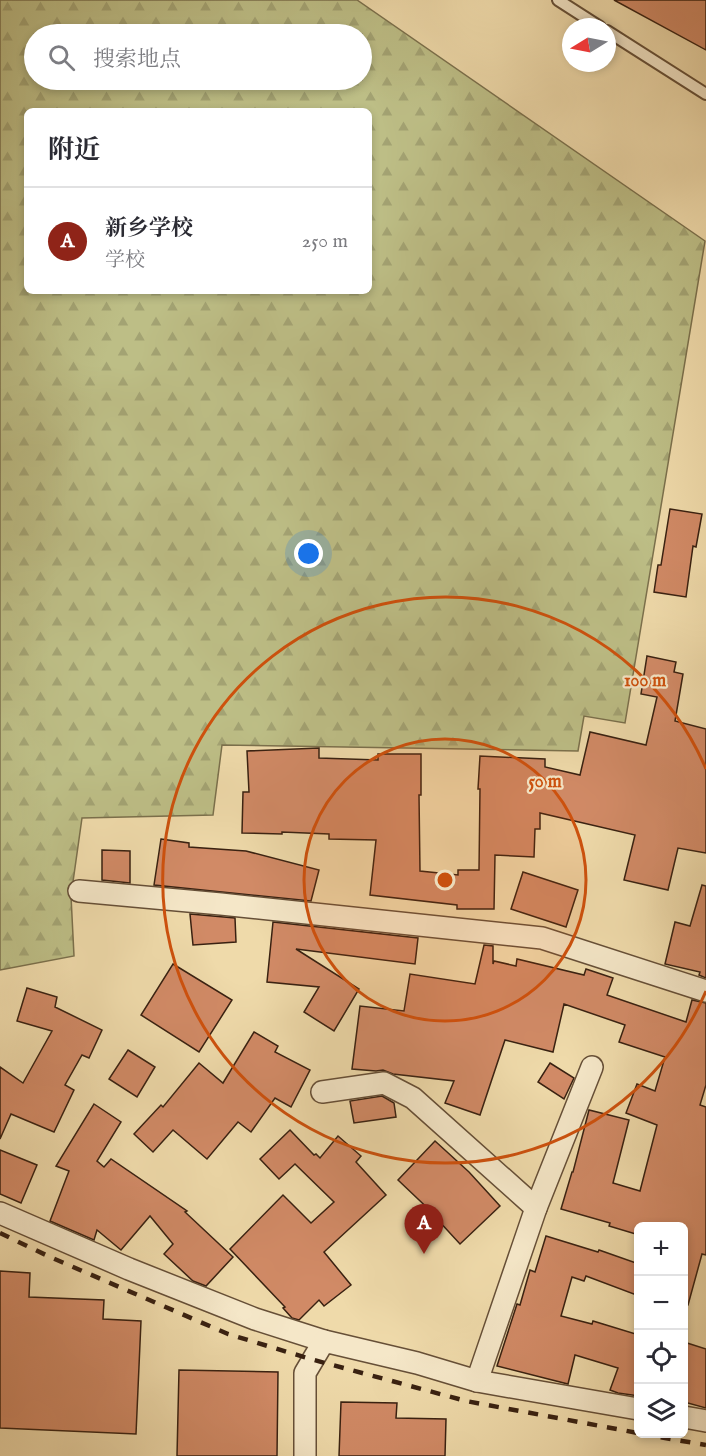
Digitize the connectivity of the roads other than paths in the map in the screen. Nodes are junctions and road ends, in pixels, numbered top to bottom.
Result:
1 (558, 0) edge
2 (586, 18) edge
3 (616, 37) edge
4 (706, 94) edge
5 (79, 891) dead end
6 (706, 991) edge
7 (592, 1067) dead end
8 (322, 1092) dead end
9 (536, 1208) junction
10 (0, 1213) edge
11 (324, 1341) junction
12 (477, 1381) junction
13 (634, 1408) edge
14 (688, 1418) edge
15 (706, 1421) edge
16 (305, 1456) edge

1 - 2 lane
3 - 4 lane
5 - 6 street
7 - 9 street
8 - 9 street
9 - 12 street
10 - 11 street
11 - 12 street
11 - 16 street
12 - 13 street
14 - 15 street

